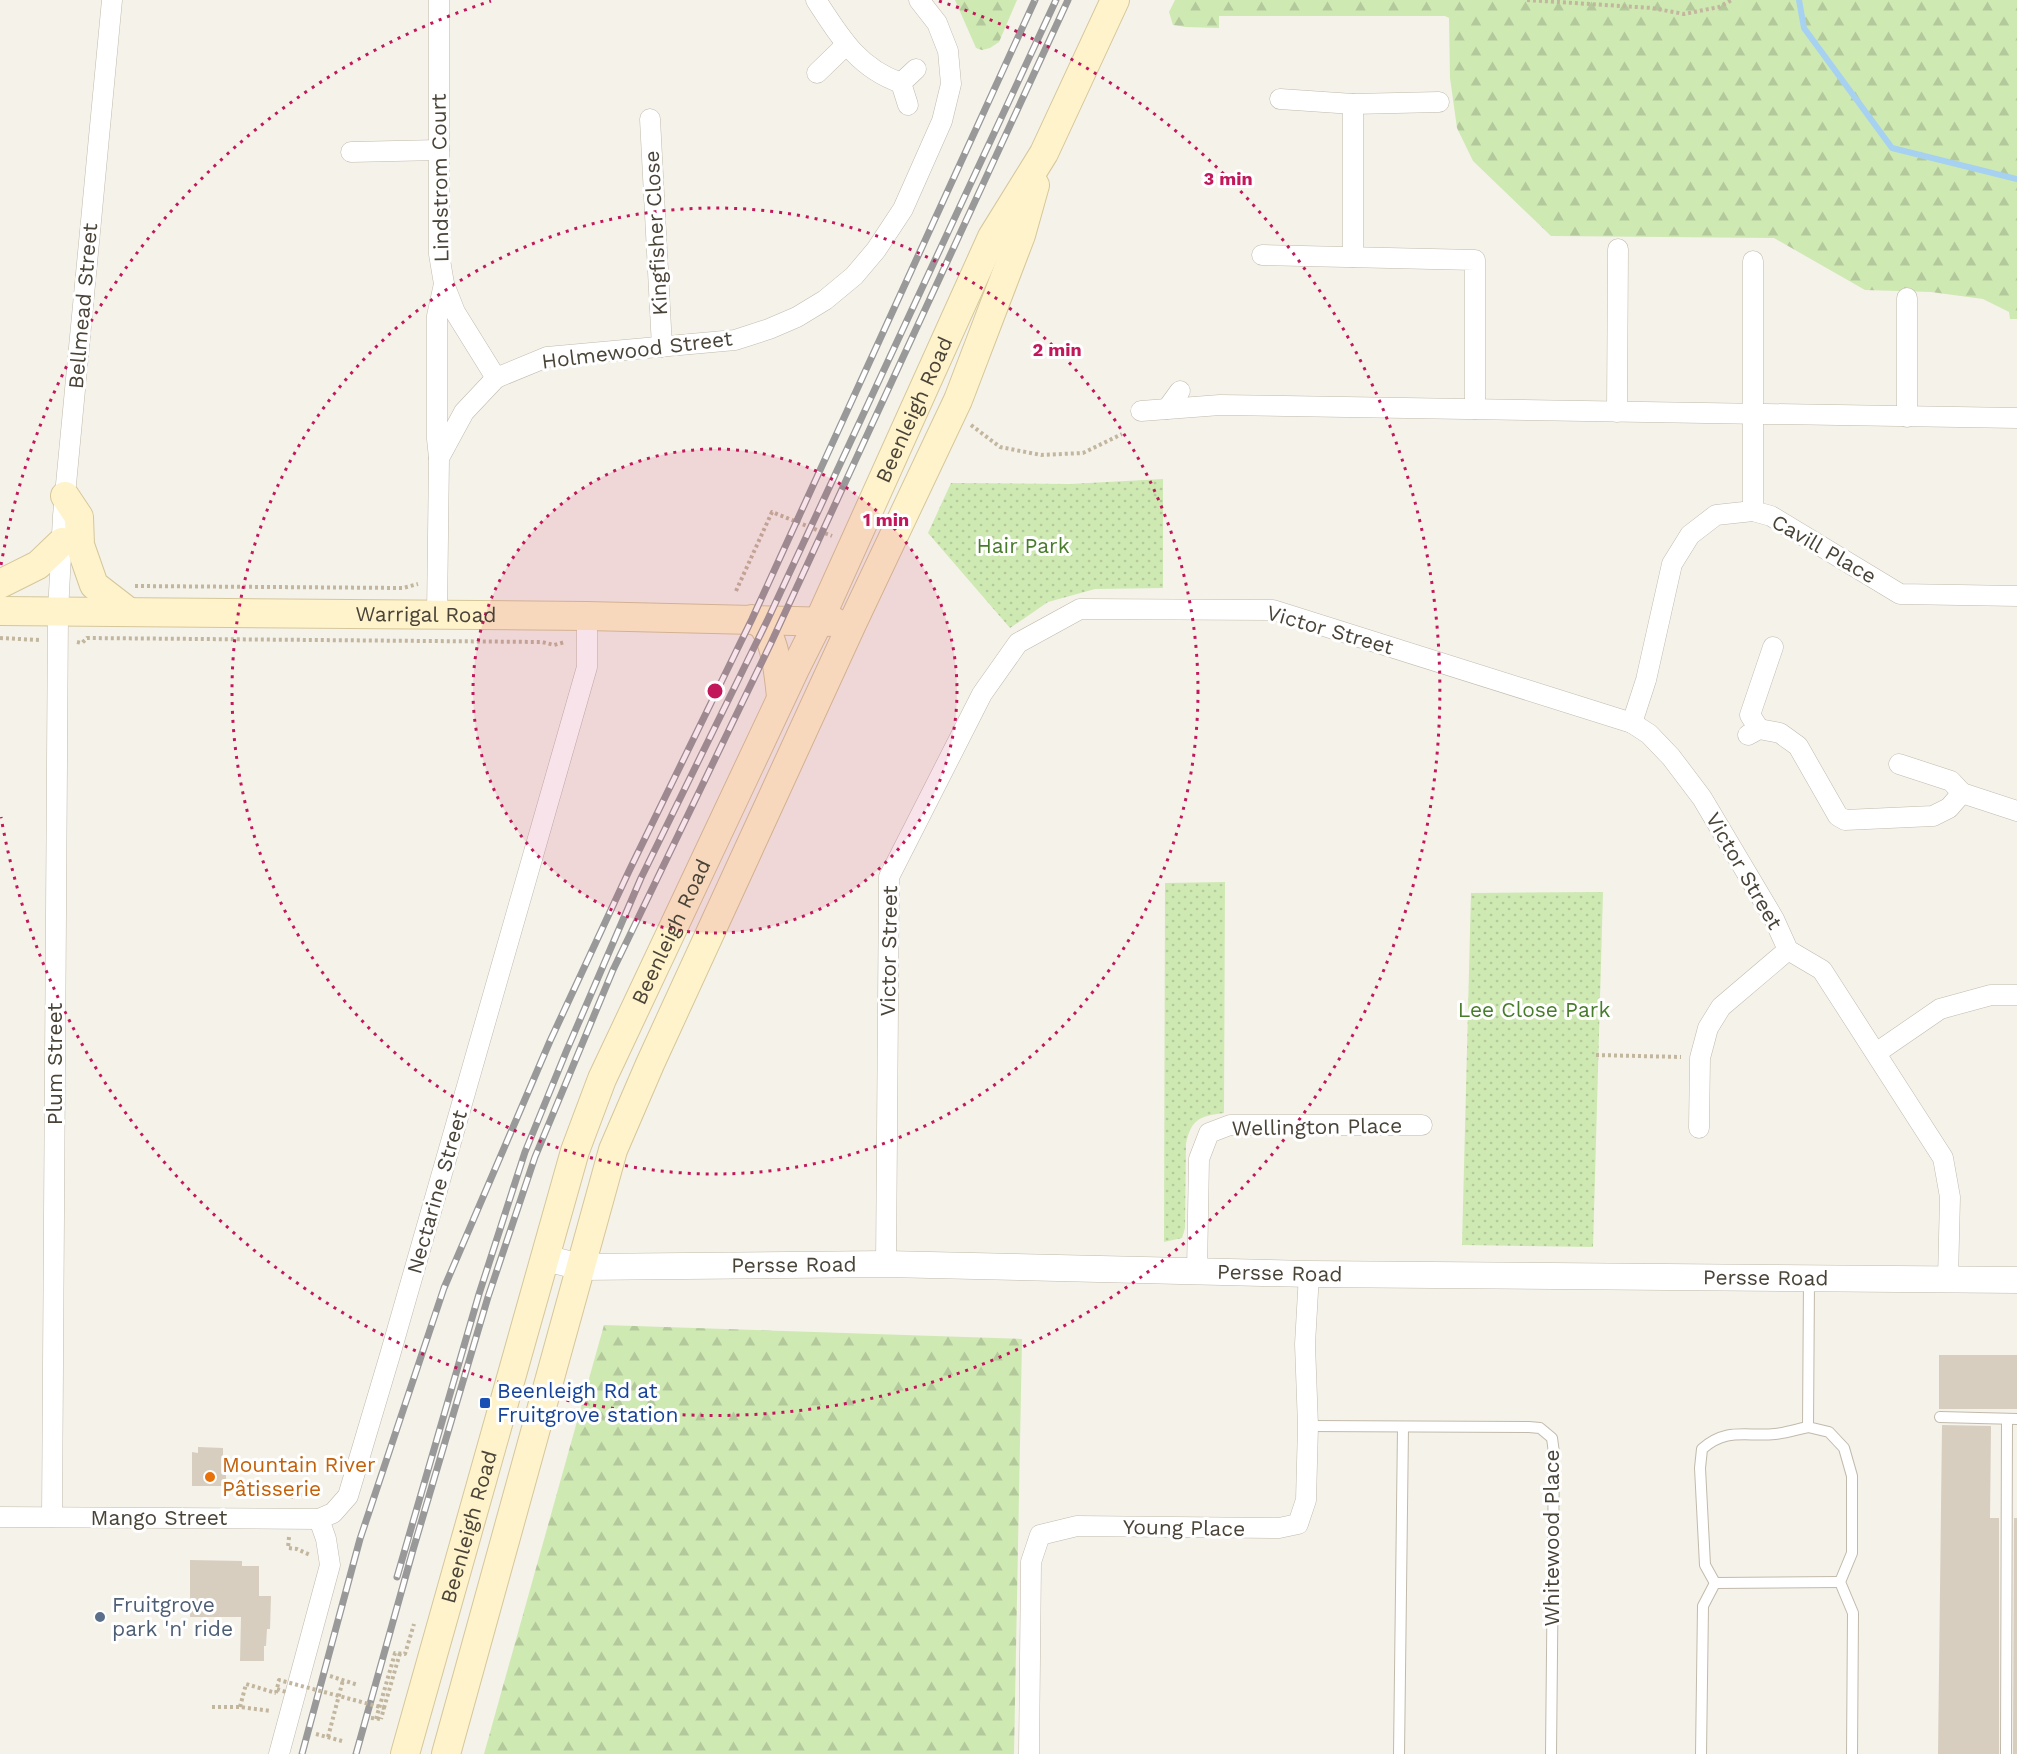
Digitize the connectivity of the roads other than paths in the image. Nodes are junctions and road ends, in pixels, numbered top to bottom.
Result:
1 (112, 0) edge
2 (439, 0) edge
3 (816, 0) edge
4 (919, 0) edge
5 (1115, 0) edge
6 (846, 45) junction
7 (916, 69) dead end
8 (816, 73) dead end
9 (902, 83) junction
10 (1280, 99) dead end
11 (1439, 102) dead end
12 (1353, 104) junction
13 (908, 105) dead end
14 (650, 119) dead end
15 (439, 150) junction
16 (351, 152) dead end
17 (1044, 153) junction
18 (1618, 249) dead end
19 (1263, 255) dead end
20 (1353, 257) junction
21 (1753, 261) dead end
22 (444, 284) junction
23 (1907, 298) dead end
24 (662, 347) junction
25 (496, 378) junction
26 (1180, 391) dead end
27 (1167, 409) junction
28 (1475, 409) junction
29 (1141, 411) dead end
30 (1617, 412) junction
31 (1752, 414) junction
32 (1907, 417) junction
33 (2017, 418) edge
34 (439, 458) junction
35 (65, 496) junction
36 (1753, 511) junction
37 (62, 542) junction
38 (0, 584) edge
39 (2017, 596) edge
40 (129, 599) junction
41 (0, 611) edge
42 (58, 612) junction
43 (437, 615) junction
44 (753, 619) junction
45 (819, 621) junction
46 (852, 624) junction
47 (587, 629) junction
48 (1773, 647) dead end
49 (781, 697) junction
50 (1632, 723) junction
51 (1899, 764) dead end
52 (1962, 793) junction
53 (2017, 811) edge
54 (1788, 951) junction
55 (2017, 995) edge
56 (1876, 1053) junction
57 (1422, 1125) dead end
58 (1699, 1128) dead end
59 (545, 1258) junction
60 (886, 1264) junction
61 (581, 1267) junction
62 (1197, 1271) junction
63 (1309, 1274) junction
64 (1809, 1280) junction
65 (1948, 1280) junction
66 (2017, 1280) edge
67 (1940, 1417) dead end
68 (2012, 1419) edge
69 (1308, 1426) junction
70 (1808, 1426) junction
71 (1403, 1427) junction
72 (0, 1517) edge
73 (52, 1517) junction
74 (319, 1519) junction
75 (1840, 1582) junction
76 (1715, 1583) junction
77 (279, 1754) edge
78 (405, 1754) edge
79 (446, 1754) edge
80 (1029, 1754) edge
81 (1399, 1754) edge
82 (1551, 1754) edge
83 (1701, 1754) edge
84 (1852, 1754) edge
85 (2006, 1754) edge

1 - 35 street, Bellmead Street
2 - 15 street, Lindstrom Court
3 - 6 street
4 - 24 street, Holmewood Street
5 - 17 main road, Beenleigh Road
6 - 8 street
6 - 9 street
7 - 9 street
9 - 13 street
10 - 12 street
11 - 12 street
12 - 20 street
14 - 24 street, Kingfisher Close
15 - 16 street
15 - 22 street, Lindstrom Court
17 - 45 main road, Beenleigh Road
17 - 46 main road, Beenleigh Road
18 - 30 street
19 - 20 street
20 - 28 street
21 - 31 street
22 - 25 street, Lindstrom Court
22 - 34 street
23 - 32 street
24 - 25 street, Holmewood Street
25 - 34 street, Holmewood Street
26 - 27 street
27 - 28 street
27 - 29 street
28 - 30 street
30 - 31 street
31 - 32 street
31 - 36 street
32 - 33 street
34 - 43 street, Holmewood Street
35 - 37 street, Bellmead Street
35 - 40 main road
36 - 39 street, Cavill Place
36 - 50 street, Cavill Place
37 - 38 main road
37 - 42 street, Bellmead Street
40 - 42 main road, Warrigal Road
40 - 43 main road, Warrigal Road
41 - 42 main road, Warrigal Road
42 - 73 street, Plum Street
43 - 47 main road, Warrigal Road
44 - 45 main road, Warrigal Road
44 - 47 main road, Warrigal Road
44 - 49 main road
45 - 46 main road, Warrigal Road
45 - 49 main road, Beenleigh Road
46 - 61 main road, Beenleigh Road
47 - 74 street, Nectarine Street
48 - 52 street
49 - 59 main road, Beenleigh Road
50 - 54 street, Victor Street
50 - 60 street, Victor Street
51 - 52 street
52 - 53 street
54 - 56 street, Victor Street
54 - 58 street
55 - 56 street
56 - 65 street, Victor Street
57 - 62 street, Wellington Place
59 - 61 street, Persse Road
59 - 78 main road, Beenleigh Road
60 - 61 street, Persse Road
60 - 62 street, Persse Road
61 - 79 main road, Beenleigh Road
62 - 63 street, Persse Road
63 - 64 street, Persse Road
63 - 69 street, Young Place
64 - 65 street, Persse Road
64 - 70 lane
65 - 66 street, Persse Road
67 - 68 lane
68 - 85 lane
69 - 71 lane, Whitewood Place
69 - 80 street, Young Place
70 - 75 lane
70 - 76 lane
71 - 81 lane
71 - 82 lane, Whitewood Place
72 - 73 street, Mango Street
73 - 74 street, Mango Street
74 - 77 street
75 - 76 lane
75 - 84 lane
76 - 83 lane

